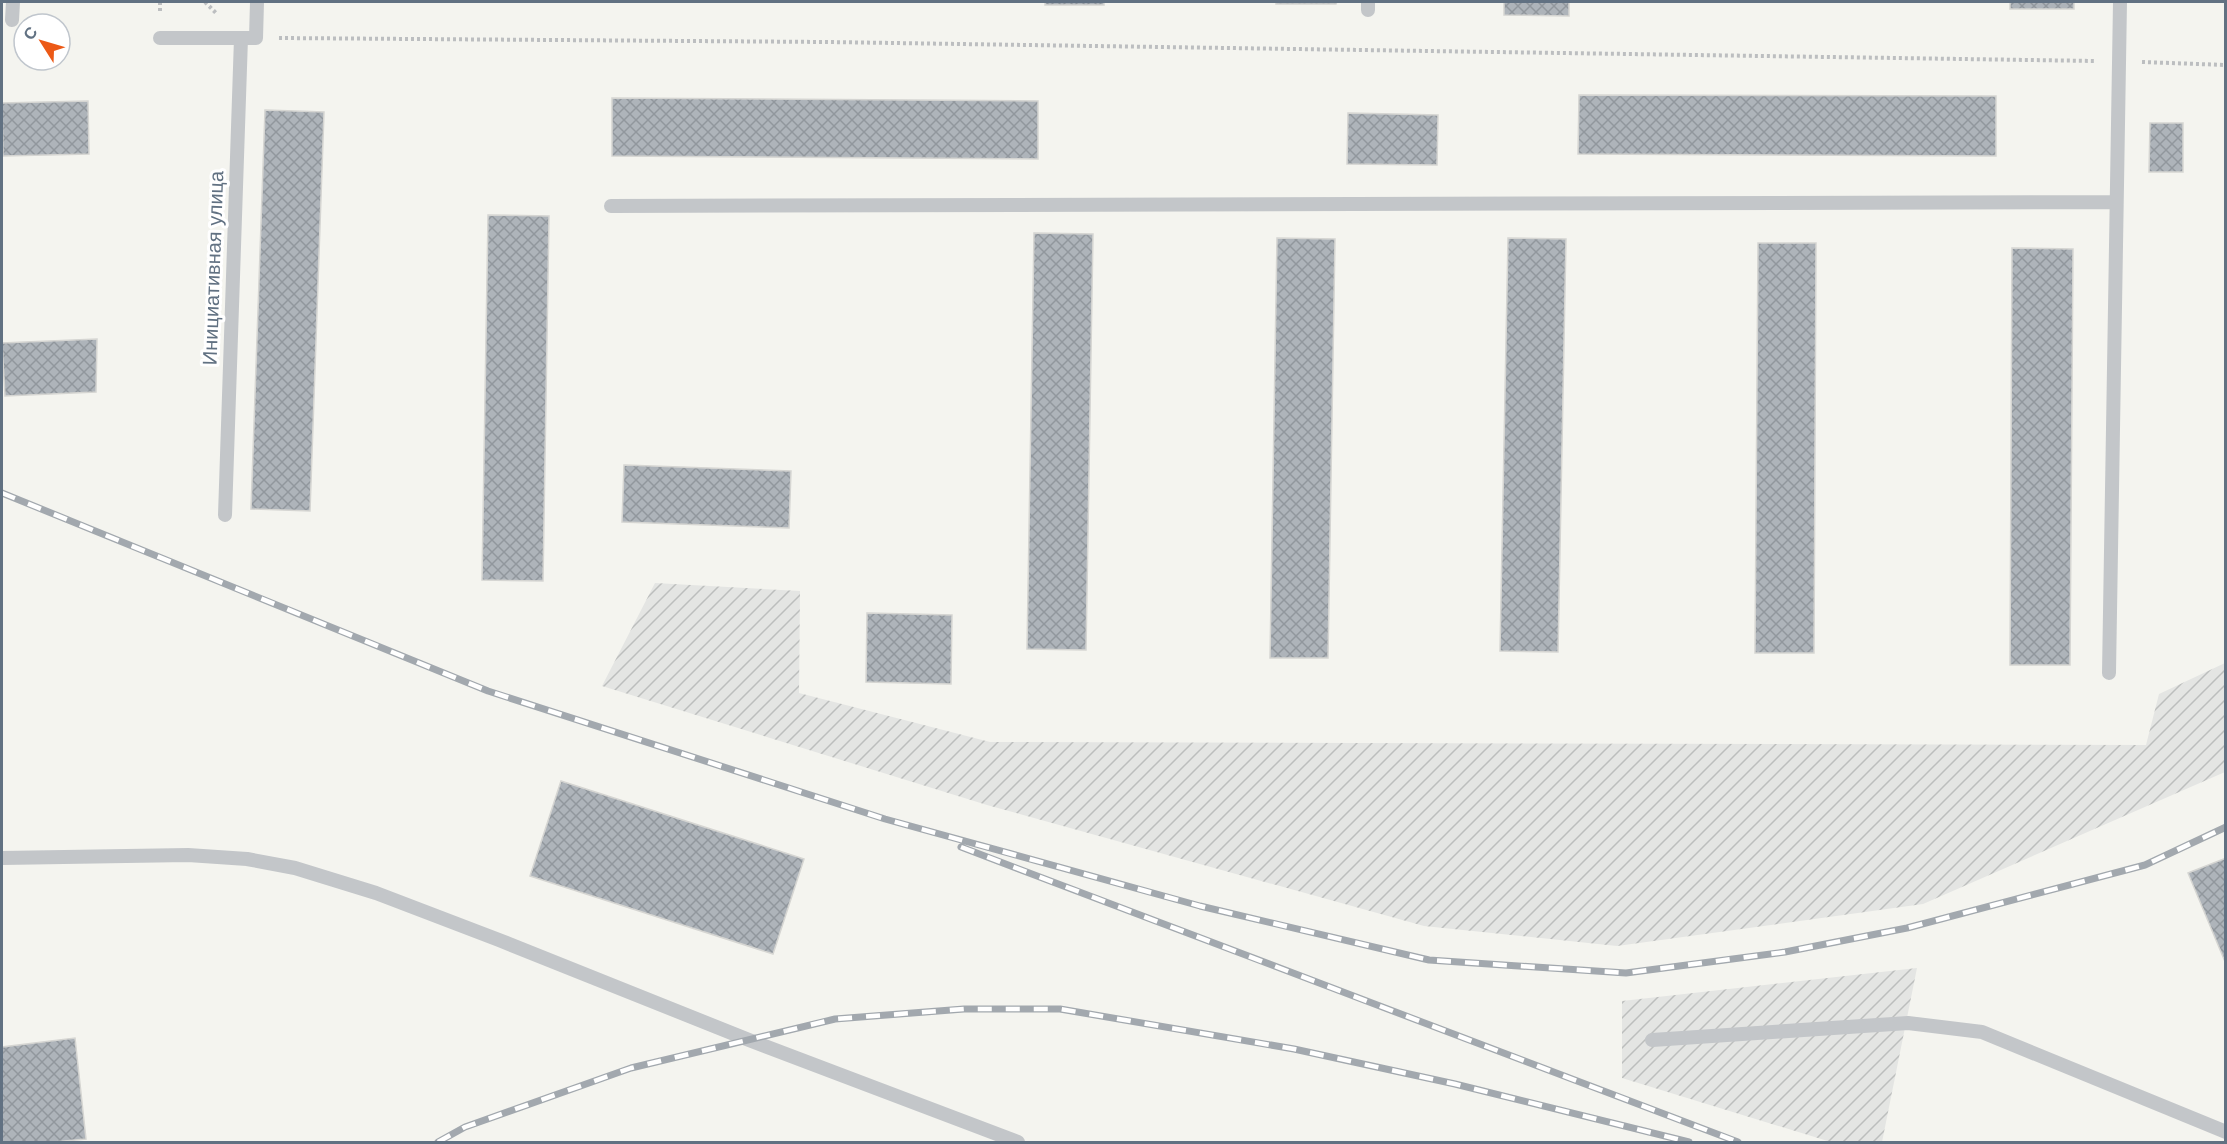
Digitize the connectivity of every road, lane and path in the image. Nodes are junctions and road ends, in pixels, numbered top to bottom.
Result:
1 (257, 2) edge
2 (2120, 2) edge
3 (160, 38) dead end
4 (241, 38) junction
5 (256, 38) junction
6 (2119, 61) junction
7 (2226, 65) edge
8 (2116, 202) junction
9 (611, 206) dead end
10 (225, 515) dead end
11 (2109, 673) dead end
12 (2, 858) edge
13 (1652, 1040) dead end
14 (2226, 1132) edge
15 (1018, 1143) edge

1 - 5 lane
2 - 6 lane
3 - 4 lane
4 - 5 lane
4 - 10 lane, Инициативная улица
5 - 6 path
6 - 7 path
6 - 8 lane
8 - 9 lane
8 - 11 lane
12 - 15 lane
13 - 14 lane

